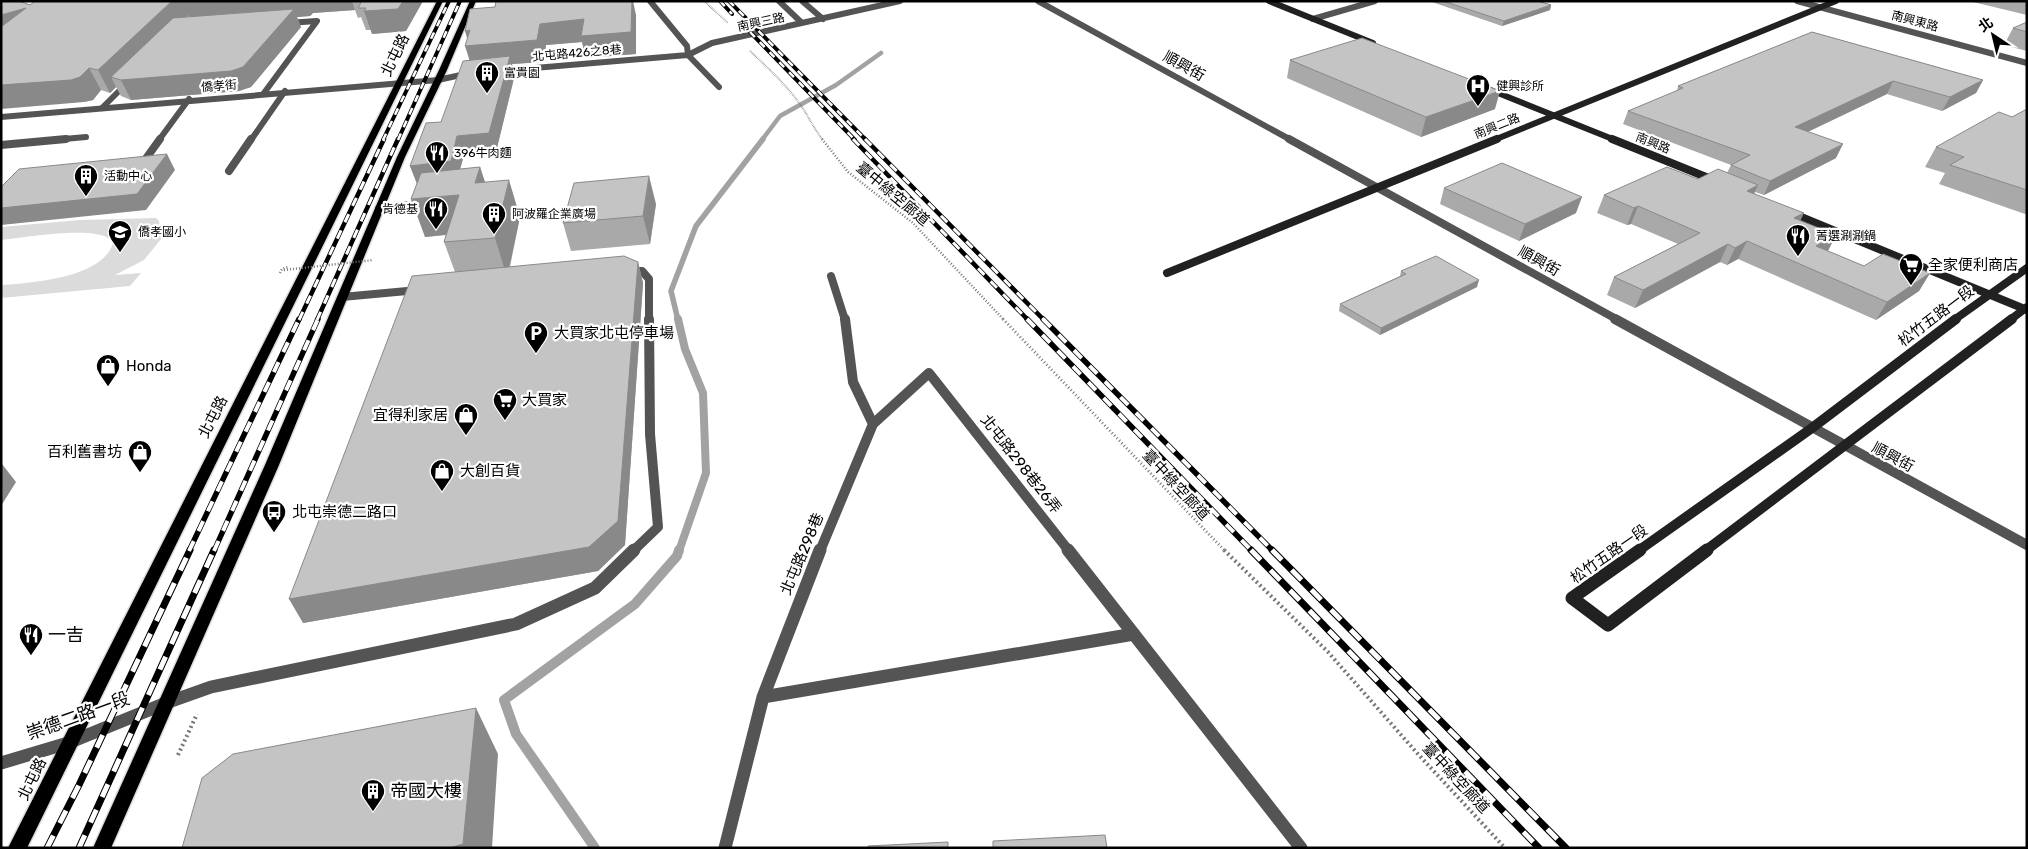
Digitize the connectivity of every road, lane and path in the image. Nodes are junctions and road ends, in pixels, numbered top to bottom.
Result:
1 (440, 1) edge
2 (473, 1) edge
3 (650, 1) edge
4 (778, 1) edge
5 (802, 1) edge
6 (900, 1) edge
7 (1038, 1) edge
8 (1269, 1) edge
9 (1375, 1) edge
10 (1797, 1) edge
11 (1836, 1) edge
12 (1820, 7) junction
13 (823, 19) junction
14 (1313, 19) junction
15 (802, 23) junction
16 (278, 24) edge
17 (1378, 45) edge
18 (748, 49) dead end
19 (688, 55) junction
20 (2027, 63) edge
21 (480, 72) edge
22 (490, 72) edge
23 (130, 80) edge
24 (438, 80) junction
25 (400, 83) junction
26 (1480, 85) edge
27 (719, 88) dead end
28 (285, 91) junction
29 (264, 93) junction
30 (189, 99) junction
31 (102, 108) junction
32 (1554, 115) junction
33 (1, 116) edge
34 (86, 137) dead end
35 (1, 145) edge
36 (142, 164) edge
37 (229, 170) dead end
38 (1720, 183) edge
39 (1376, 187) junction
40 (434, 202) edge
41 (379, 209) junction
42 (1784, 209) edge
43 (373, 260) dead end
44 (2027, 268) edge
45 (284, 270) dead end
46 (611, 272) edge
47 (1166, 273) dead end
48 (831, 276) dead end
49 (432, 289) edge
50 (1990, 294) junction
51 (342, 297) junction
52 (2026, 308) edge
53 (873, 424) junction
54 (1812, 428) junction
55 (1845, 446) junction
56 (2027, 545) edge
57 (1134, 634) junction
58 (211, 687) junction
59 (763, 697) junction
60 (166, 702) junction
61 (64, 711) dead end
62 (42, 731) dead end
63 (68, 743) junction
64 (178, 755) dead end
65 (1, 763) edge
66 (16, 848) edge
67 (102, 848) edge
68 (725, 848) edge
69 (1301, 848) edge
70 (1505, 848) edge

1 - 25 main road, 北屯路
2 - 24 main road
3 - 19 street
4 - 15 street
5 - 13 street
6 - 13 street, 南興三路
7 - 39 street, 順興街
8 - 14 street
9 - 14 street
10 - 12 street, 南興東路
11 - 12 street, 南興二路
12 - 20 street, 南興東路
12 - 32 street, 南興二路
13 - 15 street, 南興三路
14 - 17 street
15 - 19 street, 南興三路
16 - 29 street
18 - 70 path, 臺中綠空廊道
19 - 22 street, 北屯路426之8巷
19 - 27 street
21 - 24 street
23 - 31 street
24 - 25 street, 僑孝街
24 - 41 main road
25 - 28 street, 僑孝街
25 - 63 main road, 北屯路
26 - 32 street, 南興路
28 - 29 street, 僑孝街
28 - 37 street
29 - 30 street, 僑孝街
30 - 31 street, 僑孝街
30 - 36 street
31 - 33 street, 僑孝街
32 - 38 street, 南興路
32 - 39 street, 南興二路
34 - 35 street
39 - 47 street, 南興二路
39 - 54 street, 順興街
40 - 41 street
41 - 51 main road
42 - 50 street
43 - 45 path, bridge
44 - 50 street, 松竹五路一段
46 - 58 street, 崇德二路一段
48 - 53 street
49 - 51 street
50 - 52 street
50 - 54 street, 松竹五路一段
51 - 60 main road
52 - 55 street, 松竹五路一段
53 - 57 street, 北屯路298巷26弄
53 - 59 street, 北屯路298巷
54 - 55 street, 順興街
54 - 55 street, 松竹五路一段
55 - 56 street, 順興街
57 - 59 street
57 - 69 street, 北屯路298巷26弄
58 - 60 street, 崇德二路一段
58 - 64 path
59 - 68 street, 北屯路298巷
60 - 63 street, 崇德二路一段
60 - 67 main road
61 - 62 path
63 - 65 street, 崇德二路一段
63 - 66 main road, 北屯路

